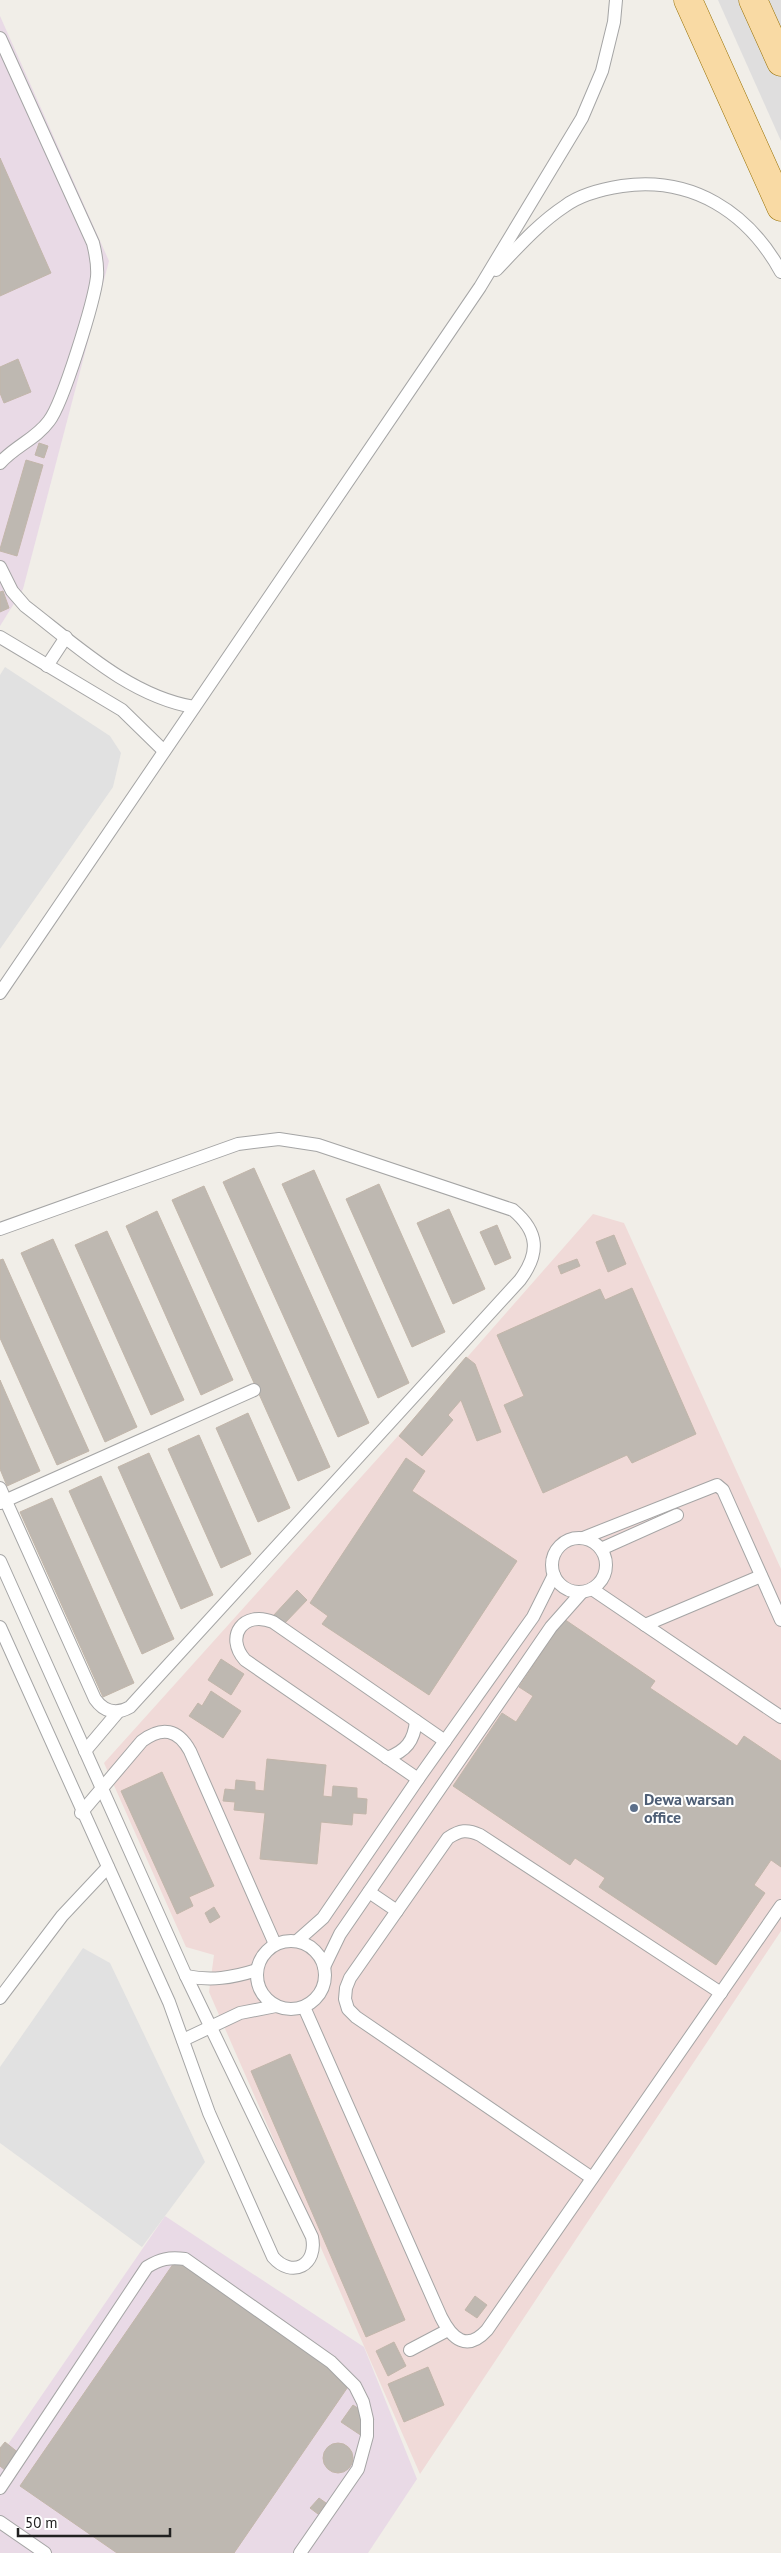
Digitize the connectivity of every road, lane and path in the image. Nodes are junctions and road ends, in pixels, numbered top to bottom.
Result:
1 (616, 0) edge
2 (688, 0) edge
3 (753, 0) edge
4 (0, 38) edge
5 (781, 62) edge
6 (781, 207) edge
7 (781, 272) edge
8 (480, 287) junction
9 (0, 463) edge
10 (0, 567) edge
11 (0, 637) edge
12 (66, 637) junction
13 (47, 666) junction
14 (194, 707) junction
15 (164, 751) junction
16 (0, 993) edge
17 (0, 1229) edge
18 (254, 1390) dead end
19 (0, 1488) edge
20 (3, 1501) edge
21 (677, 1515) dead end
22 (583, 1538) junction
23 (601, 1549) junction
24 (0, 1561) edge
25 (554, 1575) junction
26 (761, 1576) junction
27 (587, 1590) junction
28 (781, 1620) edge
29 (645, 1625) junction
30 (0, 1628) edge
31 (118, 1712) junction
32 (781, 1717) edge
33 (416, 1721) junction
34 (445, 1741) junction
35 (85, 1751) junction
36 (387, 1758) junction
37 (418, 1778) junction
38 (103, 1788) junction
39 (82, 1812) junction
40 (108, 1867) junction
41 (369, 1892) junction
42 (781, 1906) edge
43 (397, 1911) junction
44 (297, 1941) junction
45 (276, 1944) junction
46 (324, 1967) junction
47 (257, 1970) junction
48 (186, 1976) junction
49 (720, 1993) junction
50 (0, 1998) edge
51 (276, 2006) junction
52 (304, 2007) junction
53 (211, 2027) junction
54 (183, 2040) junction
55 (592, 2178) junction
56 (448, 2330) junction
57 (410, 2350) dead end
58 (0, 2488) edge
59 (0, 2522) edge
60 (45, 2553) edge
61 (300, 2553) edge

1 - 8 lane
2 - 6 main road
3 - 5 main road
4 - 9 lane
7 - 8 lane
8 - 14 lane
10 - 12 lane
11 - 13 lane
12 - 13 lane
12 - 14 lane
13 - 15 lane
14 - 15 lane
15 - 16 lane
17 - 31 lane
18 - 20 lane
19 - 20 lane
20 - 31 lane
21 - 23 lane
22 - 23 lane
22 - 25 lane
22 - 26 lane
23 - 27 lane
24 - 35 lane
25 - 27 lane
25 - 34 lane
26 - 28 lane
26 - 29 lane
27 - 29 lane
27 - 41 lane
29 - 32 lane
30 - 39 lane
31 - 35 lane
33 - 34 lane
33 - 36 lane
33 - 36 lane
34 - 37 lane
35 - 38 lane
36 - 37 lane
37 - 44 lane
38 - 39 lane
38 - 45 lane
38 - 48 lane
39 - 40 lane
40 - 50 lane
40 - 54 lane
41 - 43 lane
41 - 46 lane
42 - 49 lane
43 - 49 lane
43 - 55 lane
44 - 45 lane
44 - 46 lane
45 - 47 lane
46 - 52 lane
47 - 48 lane
47 - 51 lane
48 - 53 lane
49 - 55 lane
51 - 52 lane
51 - 53 lane
52 - 56 lane
53 - 54 lane
53 - 54 lane
55 - 56 lane
56 - 57 lane
58 - 61 lane
59 - 60 lane

